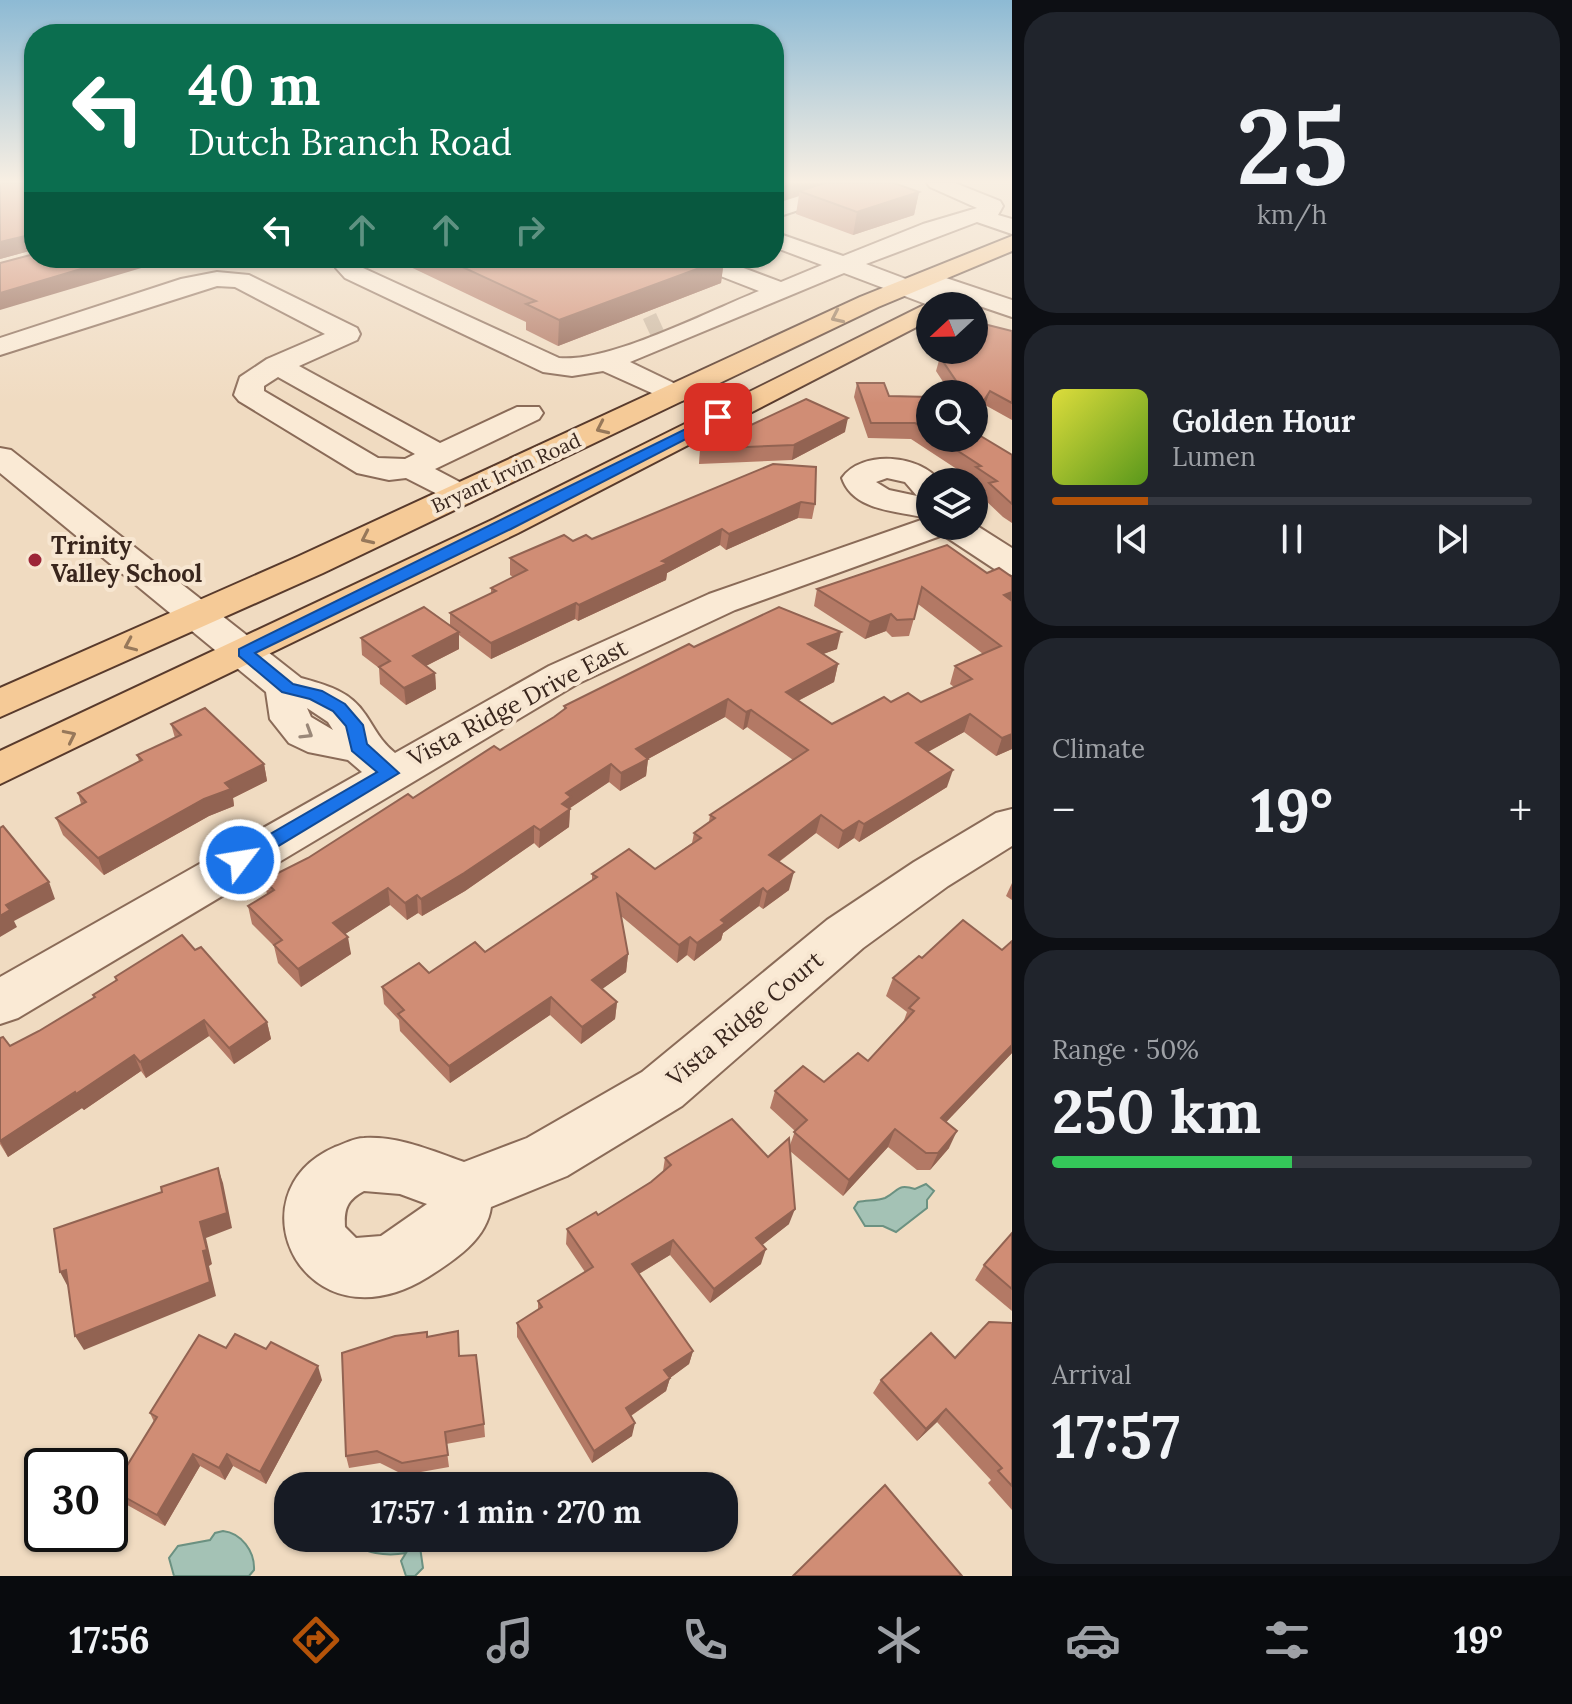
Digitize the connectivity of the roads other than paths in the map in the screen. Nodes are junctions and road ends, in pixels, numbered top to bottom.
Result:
1 (820, 257) edge
2 (861, 257) edge
3 (995, 257) edge
4 (840, 264) junction
5 (784, 267) edge
6 (348, 268) edge
7 (722, 268) edge
8 (808, 276) junction
9 (996, 279) dead end
10 (778, 289) junction
11 (922, 292) edge
12 (951, 292) edge
13 (961, 292) edge
14 (988, 306) edge
15 (916, 308) edge
16 (1012, 309) edge
17 (916, 313) edge
18 (988, 317) edge
19 (1012, 326) edge
20 (0, 347) edge
21 (607, 362) junction
22 (277, 365) junction
23 (674, 394) junction
24 (528, 413) dead end
25 (0, 457) edge
26 (424, 461) junction
27 (916, 476) edge
28 (459, 495) junction
29 (916, 504) edge
30 (916, 533) edge
31 (972, 540) edge
32 (1012, 564) edge
33 (195, 616) junction
34 (244, 653) junction
35 (0, 704) edge
36 (374, 760) junction
37 (0, 769) edge
38 (1012, 825) edge
39 (0, 1003) edge
40 (464, 1190) dead end

1 - 4 street
2 - 4 street
3 - 12 main road, Bryant Irvin Road
4 - 8 street
4 - 11 street
5 - 8 street
6 - 21 street
7 - 10 street
8 - 10 street
9 - 13 main road, Bryant Irvin Road
10 - 21 street
14 - 16 street
15 -> 23 main road, Bryant Irvin Road
17 - 34 main road, Bryant Irvin Road
18 - 19 street
20 - 22 street
21 - 23 street
22 - 26 street
22 - 26 street
23 -> 28 main road, Bryant Irvin Road
24 - 26 street
25 - 33 street
26 - 28 street
27 - 29 street
28 -> 33 main road, Bryant Irvin Road
30 - 36 street, Vista Ridge Drive East
31 - 32 street
33 - 34 street
33 -> 35 main road, Bryant Irvin Road
34 - 36 street
37 -> 34 main road, Bryant Irvin Road
36 - 39 street, Vista Ridge Drive East
38 - 40 street, Vista Ridge Court

